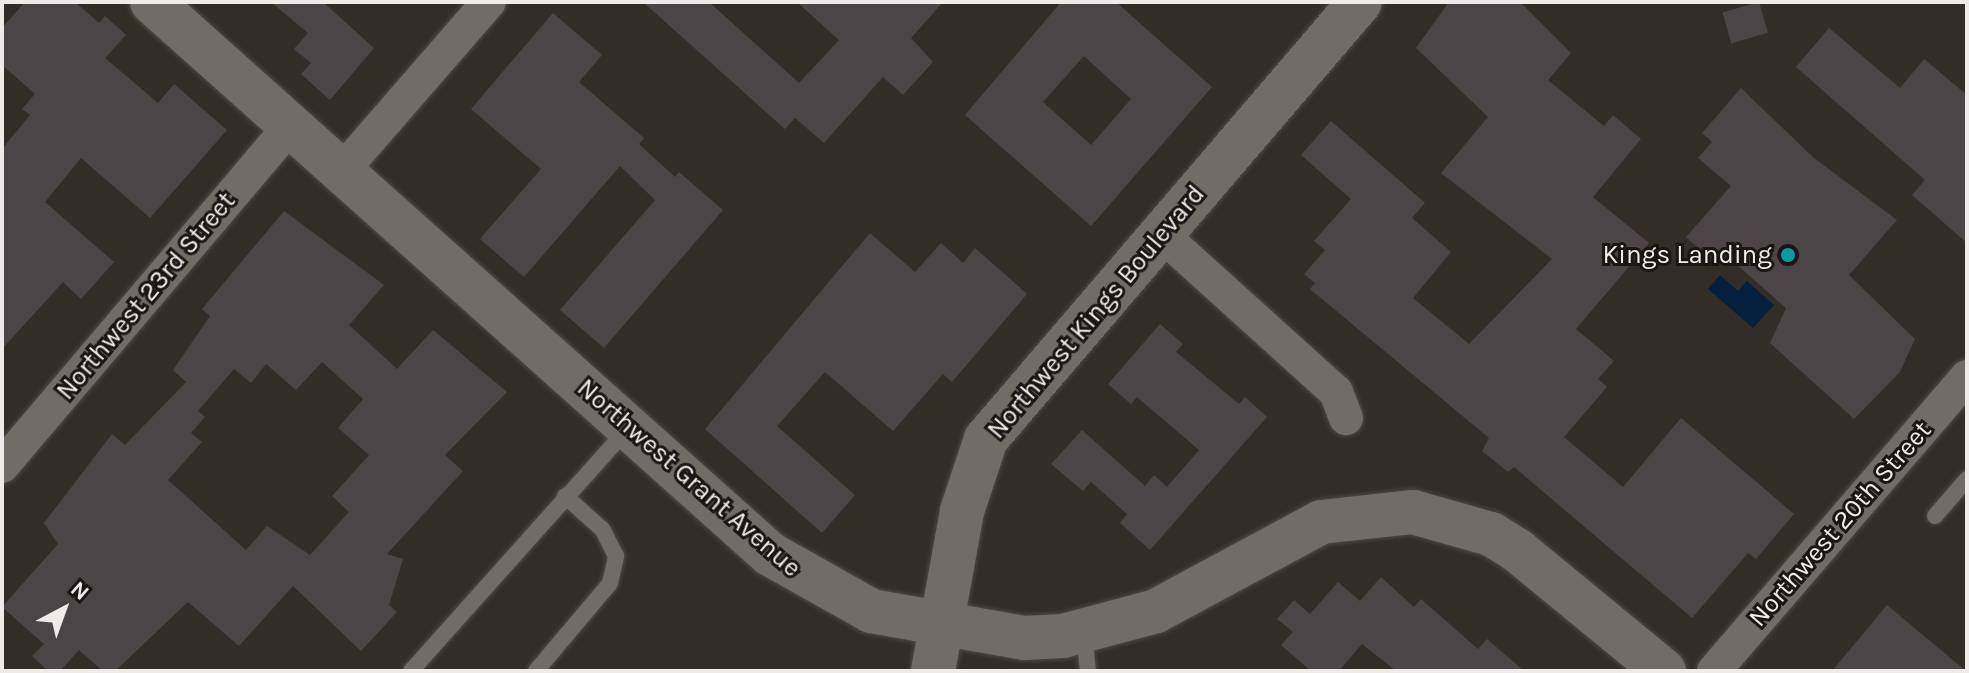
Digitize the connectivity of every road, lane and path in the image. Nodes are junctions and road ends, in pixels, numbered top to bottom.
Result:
1 (152, 2) edge
2 (489, 2) edge
3 (1360, 2) edge
4 (290, 126) junction
5 (341, 172) junction
6 (1161, 234) junction
7 (1962, 392) edge
8 (1346, 418) dead end
9 (628, 428) junction
10 (2, 466) edge
11 (1967, 479) edge
12 (565, 496) junction
13 (1935, 516) dead end
14 (942, 627) junction
15 (1086, 651) edge
16 (411, 671) edge
17 (536, 671) edge
18 (933, 671) edge
19 (1664, 671) edge
20 (1714, 671) edge

1 - 4 main road, Northwest Grant Avenue
2 - 5 street
3 - 6 main road, Northwest Kings Boulevard
4 - 5 main road, Northwest Grant Avenue
4 - 10 street, Northwest 23rd Street
5 - 9 main road, Northwest Grant Avenue
6 - 8 street
6 - 14 main road, Northwest Kings Boulevard
7 - 20 street, Northwest 20th Street
9 - 12 lane
9 - 14 main road, Northwest Grant Avenue
11 - 13 lane
12 - 16 lane
12 - 17 lane
14 - 15 main road, Northwest Grant Avenue
14 - 18 main road, Northwest Kings Boulevard
15 - 19 main road, Northwest Grant Avenue

